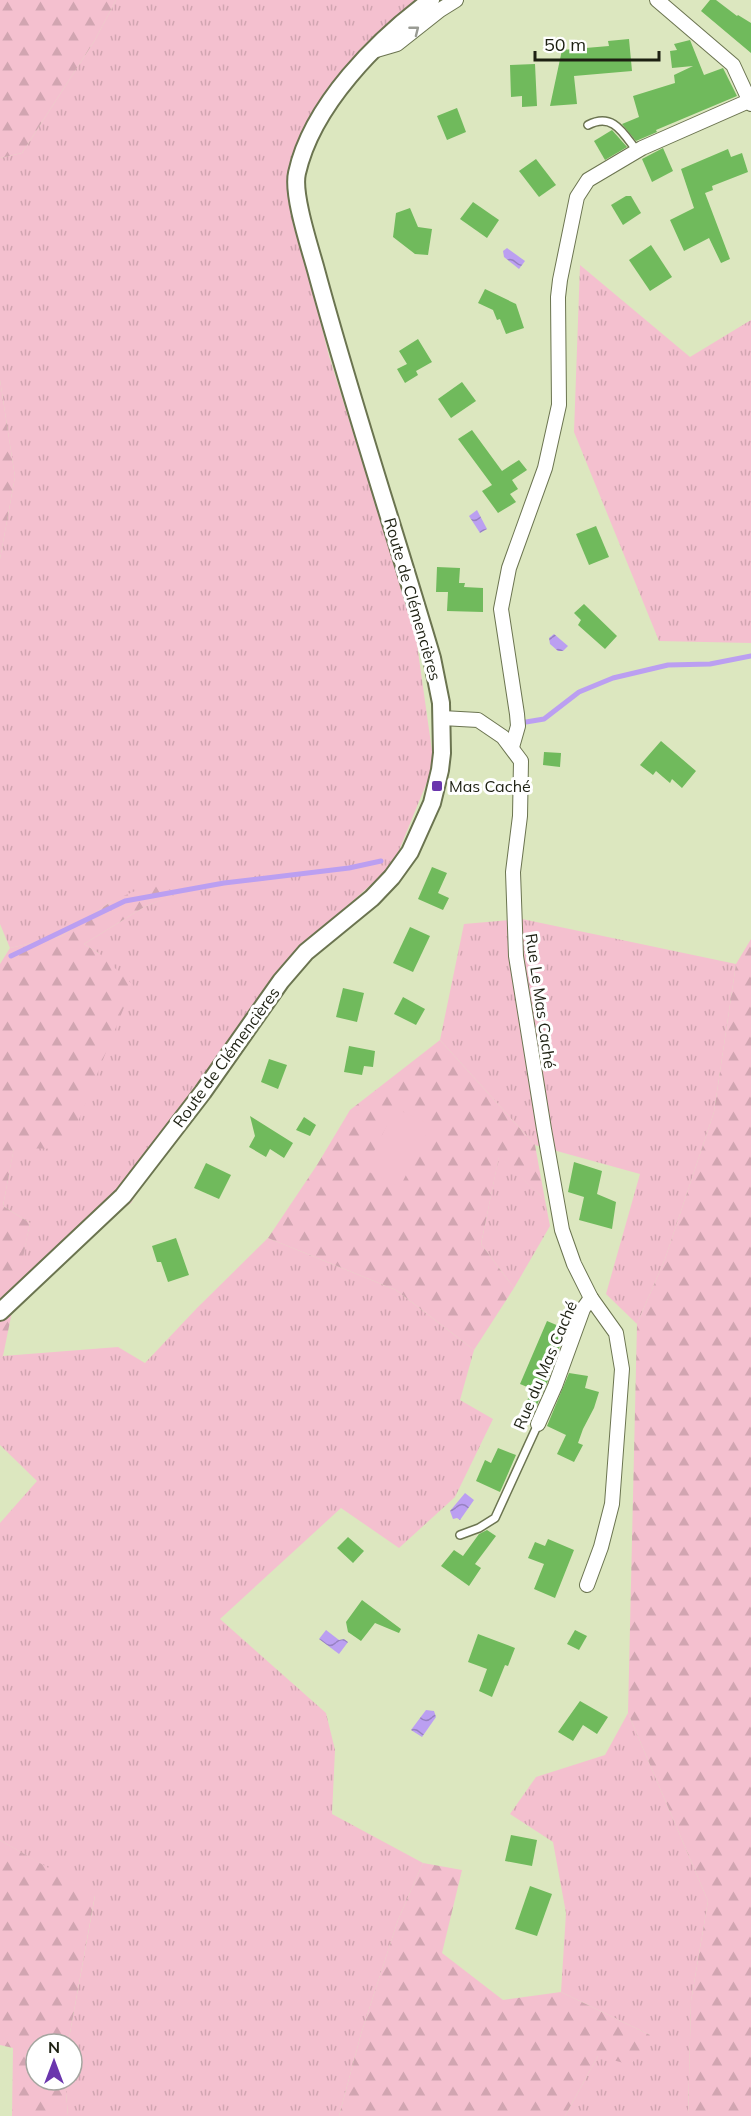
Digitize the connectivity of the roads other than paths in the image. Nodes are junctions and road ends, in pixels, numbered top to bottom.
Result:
1 (431, 0) edge
2 (456, 0) edge
3 (659, 1) edge
4 (371, 52) junction
5 (751, 101) edge
6 (588, 125) dead end
7 (637, 151) junction
8 (442, 718) junction
9 (512, 747) junction
10 (591, 1298) junction
11 (0, 1312) edge
12 (538, 1424) joint
13 (460, 1534) dead end
14 (586, 1585) dead end

1 - 4 street, Route de Clémencières
4 -> 2 street
3 - 5 street
4 - 8 street, Route de Clémencières
5 - 7 street
6 - 7 lane
7 - 9 street
8 - 9 street
8 - 11 street, Route de Clémencières
9 - 10 street, Rue Le Mas Caché
10 - 12 street, Rue du Mas Caché
10 - 14 street, Rue du Mas Caché
12 - 13 lane, Rue du Mas Caché

